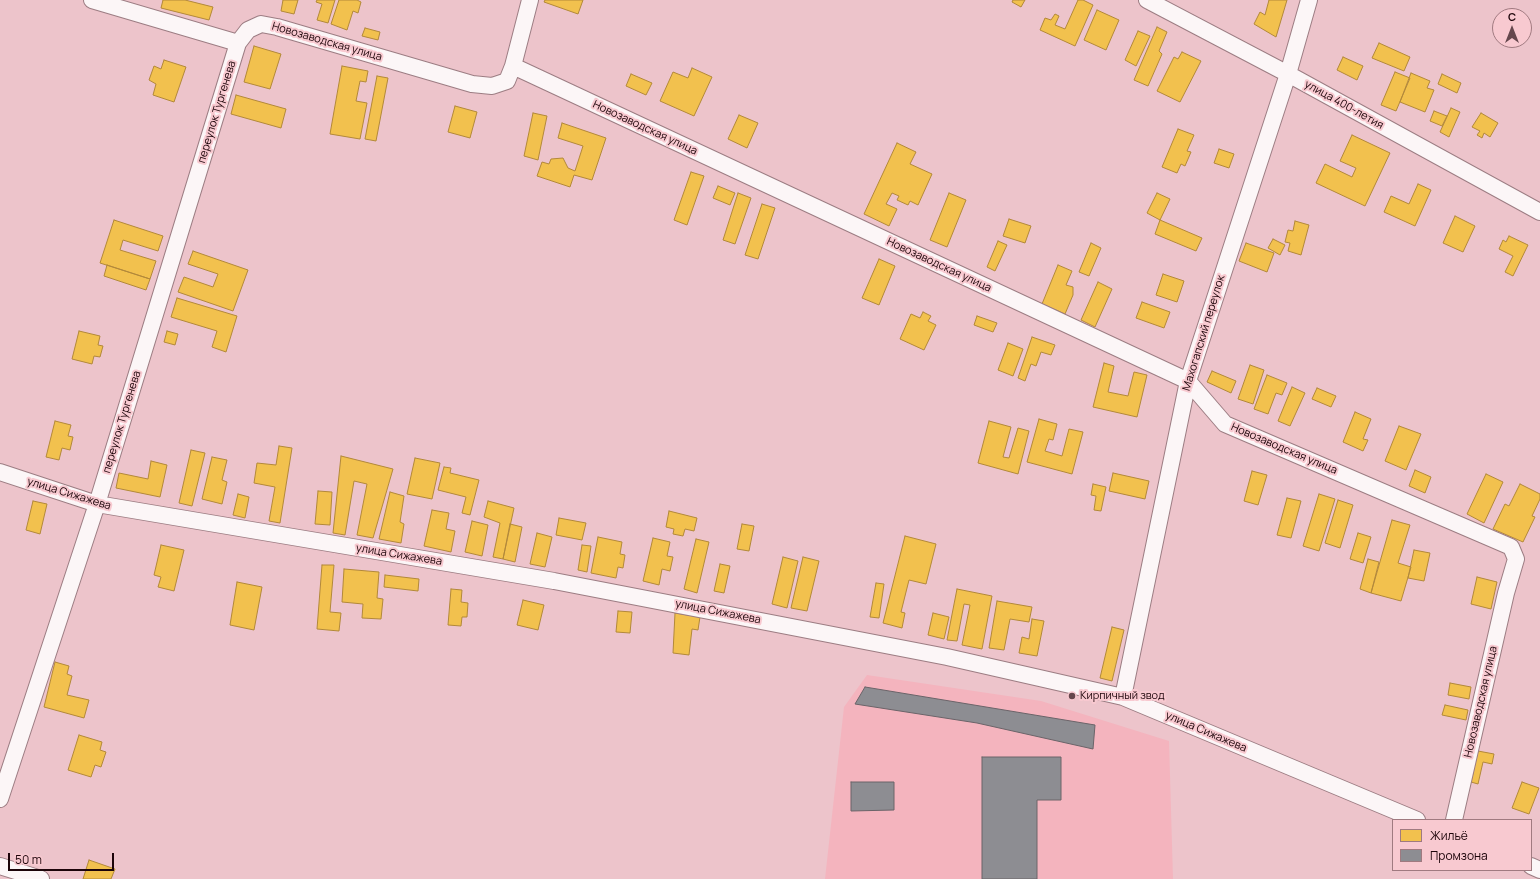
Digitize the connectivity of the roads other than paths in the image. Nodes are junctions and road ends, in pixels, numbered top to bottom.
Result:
1 (92, 0) edge
2 (530, 0) edge
3 (1147, 0) edge
4 (1309, 0) edge
5 (238, 43) junction
6 (513, 66) junction
7 (1288, 74) junction
8 (1540, 212) edge
9 (1188, 380) junction
10 (0, 472) edge
11 (97, 504) junction
12 (1124, 697) junction
13 (0, 799) edge
14 (1414, 819) edge
15 (1454, 819) edge
16 (0, 866) edge
17 (41, 879) edge

1 - 5 street
2 - 6 street
3 - 7 street, улица 400-летия
4 - 7 street, Махогапский переулок
5 - 6 street, Новозаводская улица
5 - 11 street, переулок Тургенева
6 - 9 street, Новозаводская улица
7 - 8 street, улица 400-летия
7 - 9 street, Махогапский переулок
9 - 12 street, Махогапский переулок
9 - 15 street, Новозаводская улица
10 - 11 street, улица Сижажева
11 - 12 street, улица Сижажева
11 - 13 street, переулок Тургенева
12 - 14 street, улица Сижажева
16 - 17 street

